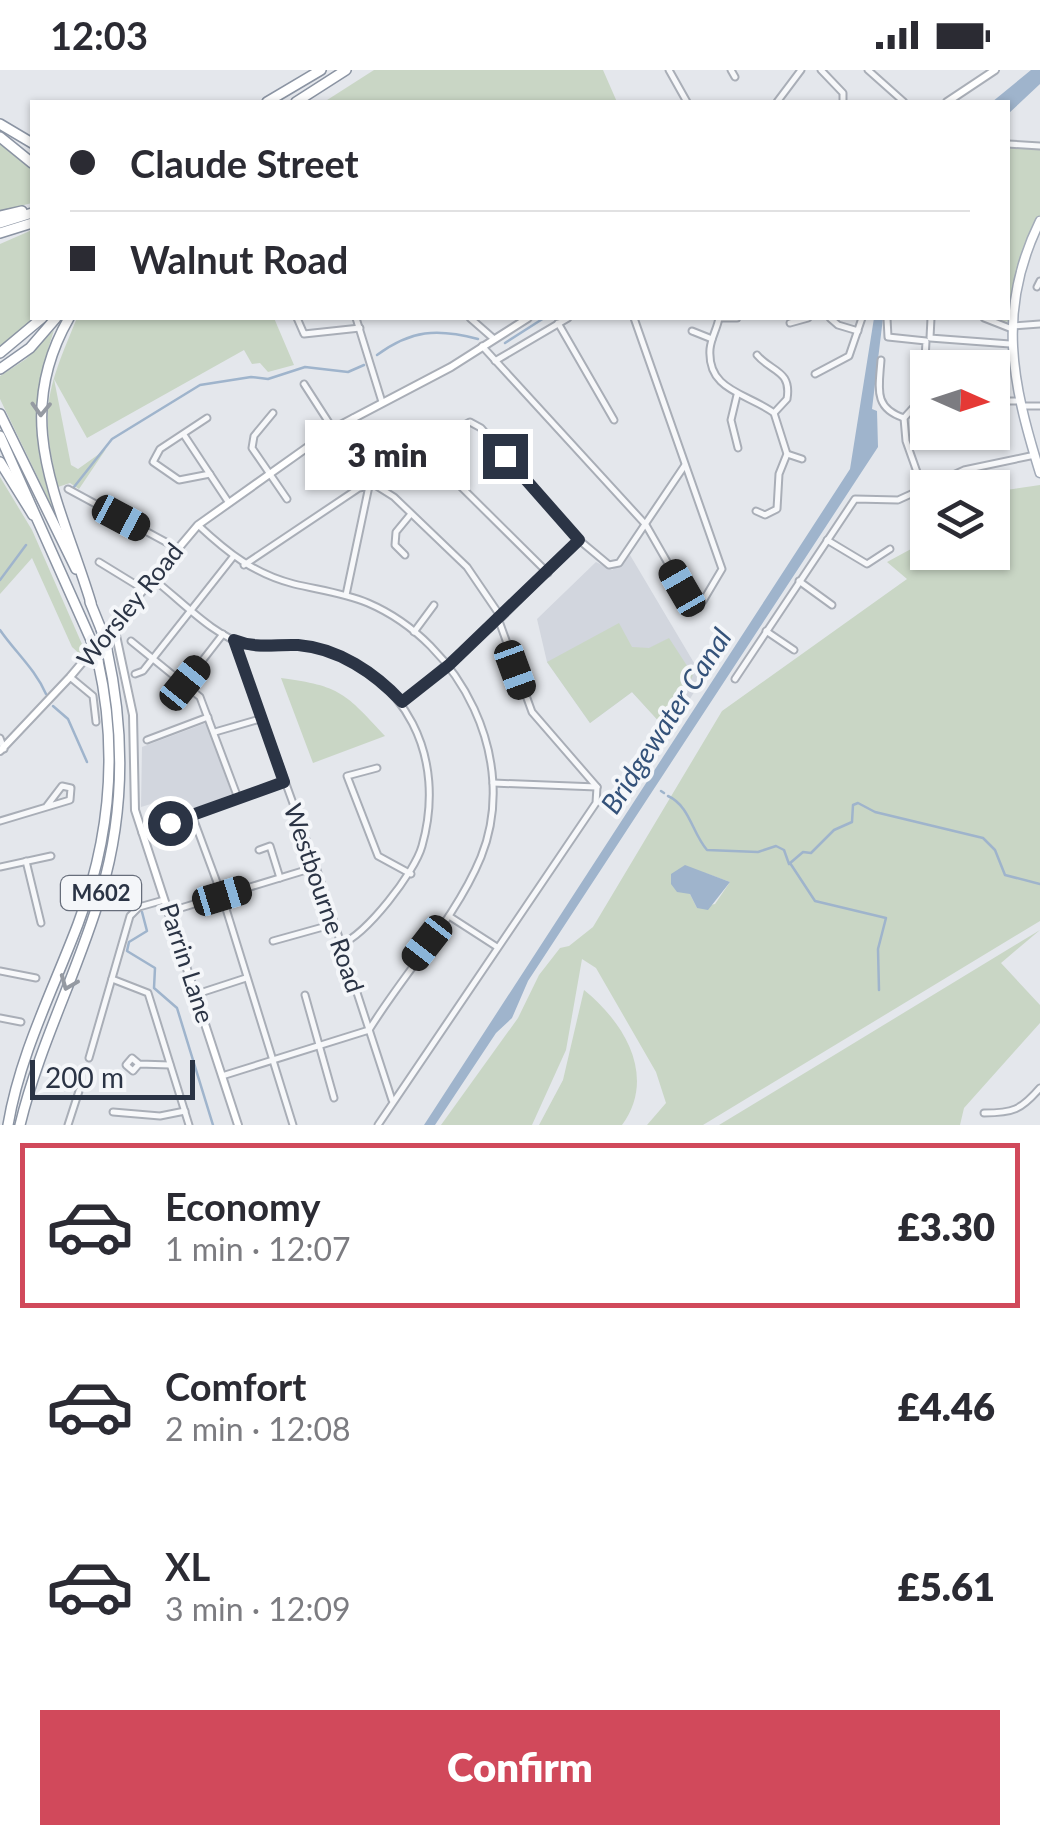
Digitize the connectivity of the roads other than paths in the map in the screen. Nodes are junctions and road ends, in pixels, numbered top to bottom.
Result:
1 (321, 70) edge
2 (346, 70) edge
3 (669, 70) edge
4 (801, 70) edge
5 (821, 70) edge
6 (868, 70) edge
7 (996, 70) edge
8 (270, 100) edge
9 (299, 100) edge
10 (686, 100) edge
11 (779, 100) edge
12 (843, 100) edge
13 (902, 100) edge
14 (950, 100) edge
15 (0, 124) edge
16 (0, 137) edge
17 (30, 142) edge
18 (1010, 144) edge
19 (1040, 146) edge
20 (30, 162) edge
21 (30, 212) edge
22 (0, 220) edge
23 (30, 225) edge
24 (1039, 226) edge
25 (0, 233) edge
26 (40, 320) edge
27 (54, 320) edge
28 (68, 320) edge
29 (298, 320) edge
30 (357, 320) edge
31 (472, 320) edge
32 (525, 320) edge
33 (565, 320) edge
34 (635, 320) edge
35 (718, 320) edge
36 (802, 320) edge
37 (832, 320) edge
38 (861, 320) edge
39 (887, 320) edge
40 (931, 320) edge
41 (990, 320) edge
42 (558, 324) junction
43 (790, 324) dead end
44 (1040, 324) edge
45 (1012, 327) junction
46 (360, 328) junction
47 (692, 331) dead end
48 (858, 331) junction
49 (494, 338) junction
50 (712, 340) junction
51 (1010, 344) junction
52 (482, 346) junction
53 (926, 350) edge
54 (0, 353) edge
55 (757, 355) dead end
56 (881, 360) dead end
57 (495, 361) junction
58 (0, 370) edge
59 (815, 374) dead end
60 (304, 384) dead end
61 (737, 395) junction
62 (382, 402) junction
63 (1010, 403) edge
64 (1020, 404) junction
65 (1040, 406) edge
66 (910, 412) edge
67 (274, 413) dead end
68 (774, 413) junction
69 (0, 414) edge
70 (207, 418) dead end
71 (354, 418) junction
72 (904, 418) junction
73 (614, 420) dead end
74 (333, 429) junction
75 (184, 434) junction
76 (0, 436) edge
77 (368, 442) dead end
78 (738, 448) dead end
79 (787, 454) junction
80 (1034, 456) junction
81 (802, 459) dead end
82 (0, 462) edge
83 (686, 464) junction
84 (916, 470) edge
85 (964, 470) edge
86 (1040, 473) edge
87 (210, 474) junction
88 (270, 474) junction
89 (369, 485) junction
90 (68, 489) dead end
91 (910, 495) edge
92 (287, 499) dead end
93 (229, 503) junction
94 (756, 510) dead end
95 (410, 516) junction
96 (198, 525) junction
97 (646, 525) junction
98 (44, 529) junction
99 (579, 540) junction
100 (827, 540) junction
101 (175, 547) junction
102 (890, 549) dead end
103 (405, 555) dead end
104 (233, 558) junction
105 (99, 562) dead end
106 (244, 565) junction
107 (548, 572) junction
108 (151, 577) junction
109 (799, 581) junction
110 (143, 588) junction
111 (346, 595) junction
112 (91, 603) junction
113 (434, 605) dead end
114 (832, 605) dead end
115 (192, 608) junction
116 (500, 618) junction
117 (114, 624) junction
118 (766, 631) junction
119 (414, 632) junction
120 (224, 634) junction
121 (234, 640) junction
122 (131, 641) dead end
123 (794, 650) dead end
124 (153, 658) junction
125 (449, 665) junction
126 (135, 674) dead end
127 (70, 677) junction
128 (734, 679) dead end
129 (185, 683) junction
130 (402, 702) junction
131 (208, 717) junction
132 (260, 719) junction
133 (96, 722) dead end
134 (214, 732) junction
135 (0, 738) edge
136 (147, 740) dead end
137 (2, 750) edge
138 (378, 768) dead end
139 (284, 782) junction
140 (493, 783) junction
141 (597, 787) junction
142 (238, 798) junction
143 (46, 807) junction
144 (192, 815) junction
145 (0, 822) edge
146 (142, 833) junction
147 (260, 850) dead end
148 (51, 856) dead end
149 (26, 861) junction
150 (0, 867) edge
151 (316, 867) junction
152 (412, 874) junction
153 (280, 878) junction
154 (222, 896) junction
155 (167, 899) junction
156 (171, 912) junction
157 (448, 916) junction
158 (42, 923) dead end
159 (334, 924) junction
160 (274, 941) dead end
161 (341, 944) junction
162 (497, 948) junction
163 (0, 970) edge
164 (36, 978) dead end
165 (248, 978) junction
166 (112, 979) junction
167 (196, 994) junction
168 (305, 996) dead end
169 (0, 1018) edge
170 (21, 1022) dead end
171 (369, 1030) junction
172 (321, 1046) junction
173 (90, 1058) dead end
174 (273, 1060) junction
175 (139, 1064) dead end
176 (170, 1064) junction
177 (222, 1076) junction
178 (1040, 1088) edge
179 (79, 1090) dead end
180 (334, 1098) dead end
181 (392, 1100) junction
182 (184, 1111) junction
183 (113, 1112) dead end
184 (984, 1113) dead end
185 (8, 1125) edge
186 (20, 1125) edge
187 (68, 1125) edge
188 (189, 1125) edge
189 (238, 1125) edge
190 (293, 1125) edge
191 (378, 1125) edge

1 - 8 highway
2 - 9 highway
3 - 10 street
4 - 11 street
5 - 12 street
6 - 13 street
7 - 14 main road
15 - 17 highway
16 - 20 highway
18 - 19 street
21 - 22 highway
23 - 25 highway
24 - 45 main road
26 - 54 highway
27 - 58 highway
28 -> 112 highway, M602
29 - 46 street
30 - 46 street
31 - 49 street
32 - 49 main road, Worsley Road
33 - 42 street
34 - 83 street
35 - 50 street
36 - 43 street
37 - 48 street
38 - 48 street
39 - 53 street
40 - 51 street
41 - 45 street
42 - 57 street
42 - 73 street
44 - 45 street
45 - 51 main road
46 - 62 street
47 - 50 street
48 - 59 street
49 - 52 main road, Worsley Road
50 - 61 street
51 - 64 main road
52 - 57 street
52 - 62 main road, Worsley Road
55 - 68 street
56 - 72 street
57 - 97 street
60 - 74 street
61 - 68 street
61 - 78 street
62 - 71 main road, Worsley Road
63 - 64 street
64 - 65 street
64 - 80 main road
66 - 72 street
67 - 88 street
68 - 79 street
69 - 112 highway, M602
70 - 75 street
71 - 74 main road, Worsley Road
71 - 77 street
72 - 84 street
74 - 88 main road, Worsley Road
75 - 87 street
75 - 87 street
76 - 98 highway, M602
79 - 81 street
79 - 94 street
80 - 85 street
80 - 86 main road
82 - 98 highway, M602
83 - 97 street
83 - 97 street
87 - 93 street
88 - 92 street
88 - 93 main road, Worsley Road
89 - 95 street
89 - 106 street
89 - 111 street
90 - 101 street
91 - 100 street
93 - 96 main road, Worsley Road
95 - 103 street
95 - 116 street
96 - 101 main road, Worsley Road
96 - 104 street
97 - 99 street
98 - 185 highway, M602, bridge
99 - 107 street
99 - 107 street
100 - 102 street
100 - 109 street
101 - 108 main road, Worsley Road
104 - 106 street
104 - 115 street
105 - 110 street
106 - 111 street
107 - 116 street
108 - 110 main road, Worsley Road
108 - 115 street
109 - 114 street
109 - 118 street
110 - 117 main road, Worsley Road
111 - 119 street
112 -> 186 highway, M602, bridge
113 - 119 street
115 - 120 street
115 - 124 street
116 - 125 street
116 - 141 street
117 - 127 main road, Worsley Road
117 - 146 main road, Parrin Lane
118 - 123 street
118 - 128 street
119 - 125 street
120 - 121 street
120 - 129 street
121 - 130 street
121 - 132 street, Westbourne Road
122 - 124 street
124 - 126 street
124 - 129 street
125 - 130 street
125 - 140 street
127 - 133 street
127 - 137 main road, Worsley Road
129 - 131 street
130 - 152 street
131 - 134 street
131 - 136 street
132 - 134 street
132 - 139 street, Westbourne Road
134 - 142 street
135 - 137 street
138 - 152 street
139 - 142 street
139 - 151 street, Westbourne Road
140 - 141 street
140 - 157 street
141 - 162 street
142 - 144 street
143 - 143 street
143 - 145 street
144 - 146 street
144 - 154 street
146 - 155 main road, Parrin Lane
147 - 153 street
148 - 149 street
149 - 150 street
149 - 158 street
151 - 153 street
151 - 159 street, Westbourne Road
152 - 161 street
153 - 154 street
154 - 156 street
154 - 165 street
155 - 156 main road, Parrin Lane
155 - 166 street
156 - 167 main road, Parrin Lane
157 - 162 street
157 - 171 street
159 - 160 street
159 - 161 street, Westbourne Road
161 - 171 street, Westbourne Road
162 - 181 street
163 - 164 street
165 - 167 street
165 - 174 street
166 - 173 street
166 - 176 street
167 - 177 main road, Parrin Lane
168 - 172 street
169 - 170 street
171 - 172 street
171 - 181 street, Westbourne Road
172 - 174 street
172 - 180 street
174 - 177 street
174 - 190 street
175 - 176 street
176 - 182 street
177 - 189 main road, Parrin Lane
178 - 184 street
179 - 187 street
181 - 191 street
182 - 183 street
182 - 188 street

